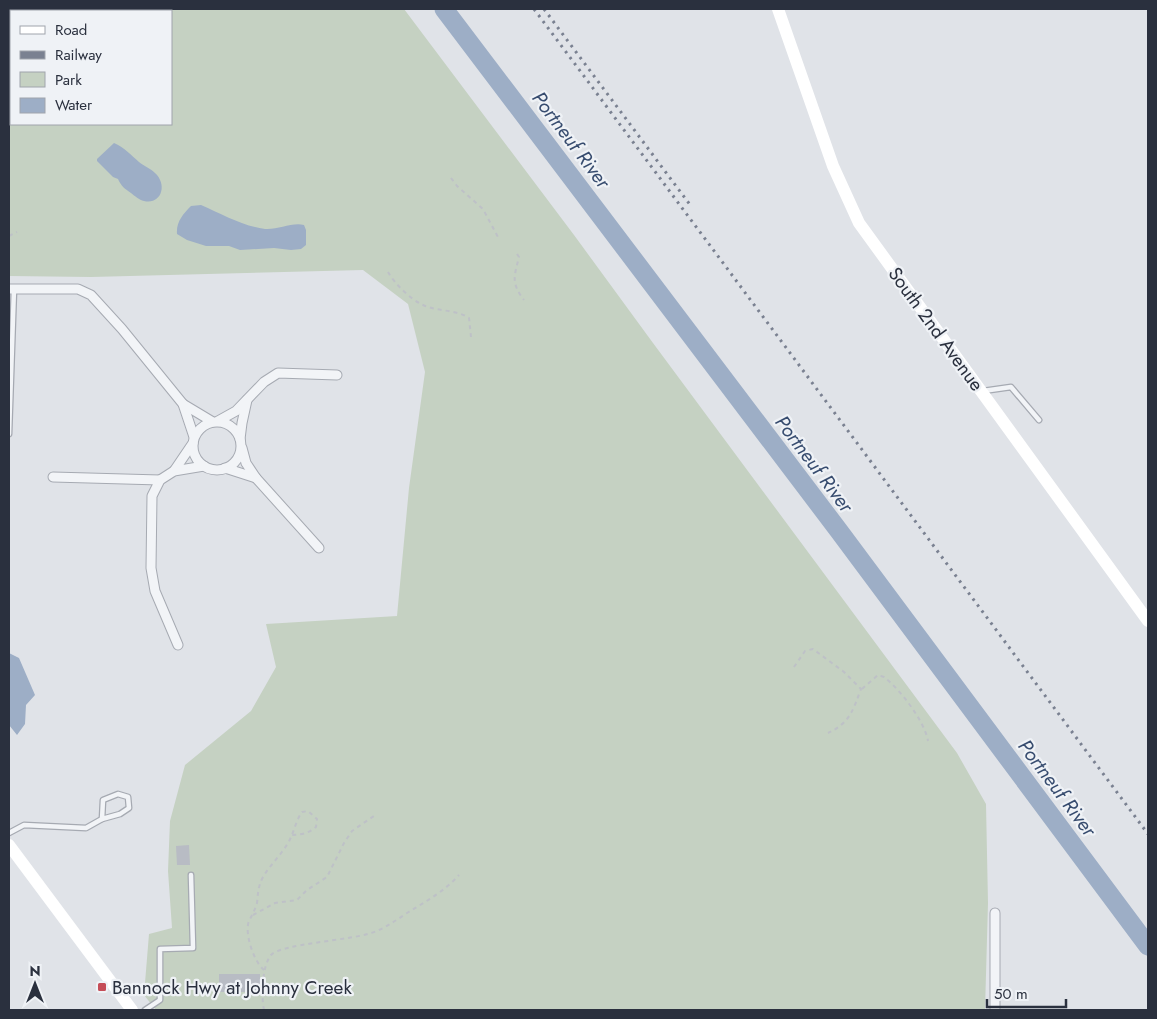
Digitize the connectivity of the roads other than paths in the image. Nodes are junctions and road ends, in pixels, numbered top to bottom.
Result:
1 (778, 9) edge
2 (12, 289) edge
3 (337, 375) dead end
4 (980, 392) junction
5 (247, 400) junction
6 (183, 404) junction
7 (1038, 420) dead end
8 (215, 422) junction
9 (9, 434) edge
10 (194, 440) junction
11 (241, 443) junction
12 (204, 466) junction
13 (226, 468) junction
14 (174, 472) junction
15 (54, 477) dead end
16 (256, 478) junction
17 (160, 480) junction
18 (318, 548) dead end
19 (1148, 621) edge
20 (178, 645) dead end
21 (102, 819) junction
22 (9, 833) edge
23 (9, 845) edge
24 (191, 876) dead end
25 (995, 913) dead end
26 (132, 1010) edge
27 (145, 1010) edge
28 (995, 1010) edge

1 - 4 street, South 2nd Avenue
2 - 6 street
2 - 9 lane
3 - 5 street
4 - 7 lane
4 - 19 street, South 2nd Avenue
5 - 8 street
5 - 11 street
6 - 8 street
6 - 10 street
8 - 10 street
8 - 11 street
10 - 12 street
10 - 14 street
11 - 13 street
11 - 16 street
12 - 13 street
12 - 14 street
13 - 16 street
14 - 17 street
15 - 17 street
16 - 18 street
17 - 20 street
21 - 21 lane
21 - 22 lane
23 - 26 street
24 - 27 lane
25 - 28 street

